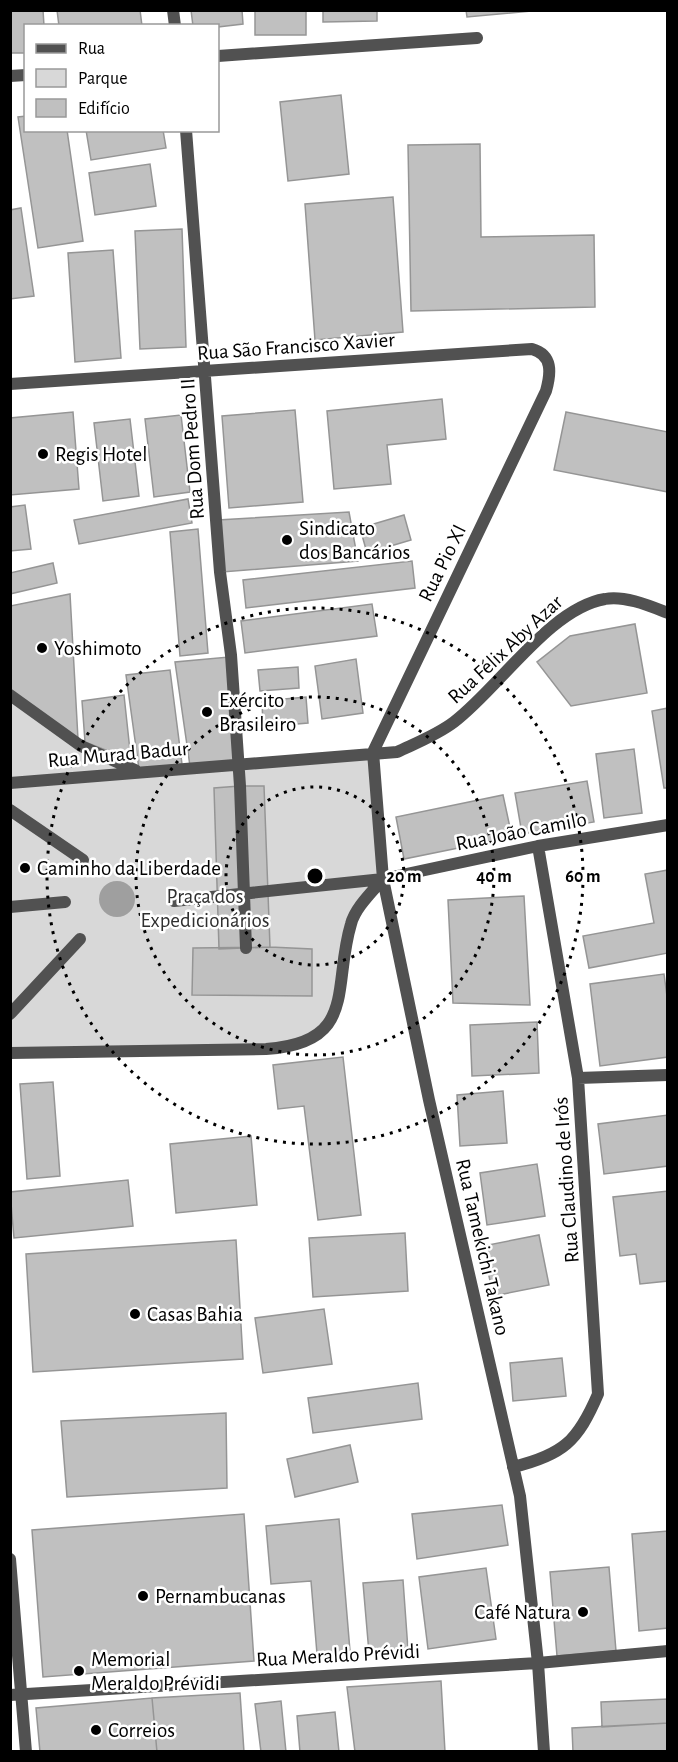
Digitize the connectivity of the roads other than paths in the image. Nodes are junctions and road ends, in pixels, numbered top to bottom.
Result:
1 (477, 38) dead end
2 (219, 57) edge
3 (186, 132) edge
4 (206, 372) junction
5 (10, 384) edge
6 (546, 391) joint
7 (668, 613) edge
8 (10, 695) edge
9 (373, 752) junction
10 (239, 765) junction
11 (137, 771) junction
12 (10, 783) edge
13 (10, 810) edge
14 (668, 825) edge
15 (538, 846) junction
16 (83, 860) dead end
17 (383, 879) junction
18 (244, 895) junction
19 (174, 901) dead end
20 (65, 902) dead end
21 (10, 907) edge
22 (80, 939) dead end
23 (246, 948) dead end
24 (10, 1014) edge
25 (10, 1053) edge
26 (668, 1075) edge
27 (578, 1078) junction
28 (513, 1467) junction
29 (10, 1559) edge
30 (668, 1652) edge
31 (538, 1663) junction
32 (16, 1695) edge
33 (26, 1752) edge
34 (544, 1752) edge

1 - 2 street
3 - 4 street, Rua Dom Pedro II
4 - 5 street, Rua São Francisco Xavier
4 - 6 street, Rua São Francisco Xavier
4 - 10 street, Rua Dom Pedro II
6 - 9 street, Rua Pio XI
7 - 9 street, Rua Félix Aby Azar
8 - 11 street
9 - 10 street, Rua Murad Badur
9 - 17 street, Rua Tamekichi Takano
10 - 11 street, Rua Murad Badur
10 - 18 street, Rua Dom Pedro II
11 - 12 street, Rua Murad Badur
13 - 16 street
14 - 15 street, Rua João Camilo
15 - 17 street, Rua João Camilo
15 - 27 street, Rua Claudino de Irós
17 - 18 street, Rua João Camilo
17 - 25 street
17 - 28 street, Rua Tamekichi Takano
18 - 19 street, Rua João Camilo
18 - 23 street, Rua Dom Pedro II
20 - 21 street
22 - 24 street
26 - 27 street
27 - 28 street, Rua Claudino de Irós
28 - 31 street, Rua Tamekichi Takano
29 - 32 street
30 - 31 street, Rua Meraldo Prévidi
31 - 32 street, Rua Meraldo Prévidi
31 - 34 street, Rua Tamekichi Takano
32 - 33 street

